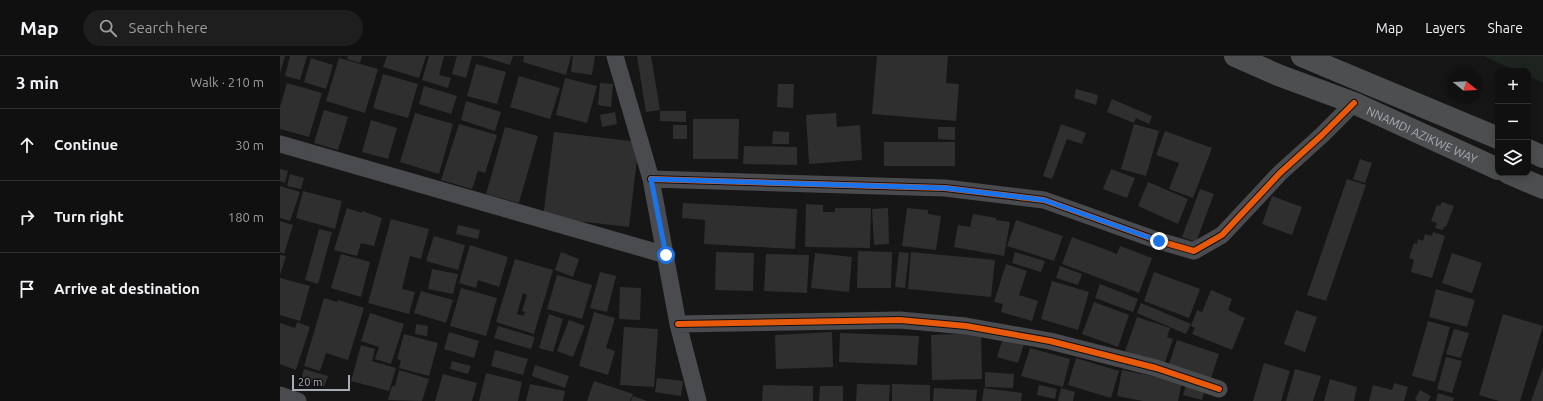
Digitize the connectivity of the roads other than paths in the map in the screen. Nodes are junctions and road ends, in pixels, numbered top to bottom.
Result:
1 (615, 56) edge
2 (1235, 56) edge
3 (1302, 56) edge
4 (1354, 103) junction
5 (1495, 137) edge
6 (280, 144) edge
7 (1531, 151) edge
8 (1543, 156) edge
9 (1495, 168) edge
10 (1515, 176) edge
11 (651, 179) junction
12 (1543, 188) edge
13 (666, 255) junction
14 (678, 324) junction
15 (1219, 389) dead end
16 (280, 395) edge
17 (298, 401) edge
18 (698, 401) edge

1 - 11 street
2 - 4 highway, NNAMDI AZIKWE WAY
3 - 5 highway, NNAMDI AZIKWE WAY
4 - 9 highway, NNAMDI AZIKWE WAY
4 - 11 street
6 - 13 street
7 - 8 highway
10 - 12 highway
11 - 13 street
13 - 14 street
14 - 15 street
14 - 18 street
16 - 17 street

